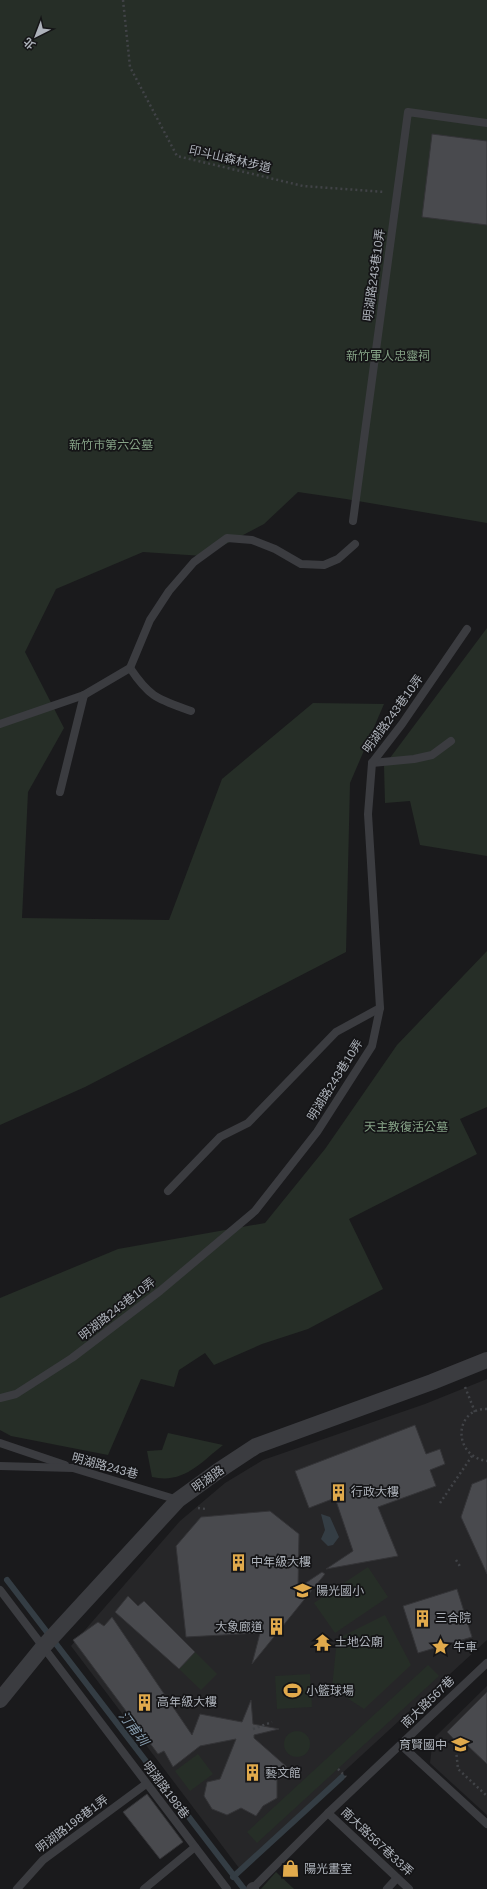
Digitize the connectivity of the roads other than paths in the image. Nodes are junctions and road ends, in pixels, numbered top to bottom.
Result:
1 (487, 123) edge
2 (353, 521) dead end
3 (355, 544) dead end
4 (467, 629) dead end
5 (130, 668) junction
6 (84, 696) junction
7 (191, 711) dead end
8 (0, 724) edge
9 (450, 740) dead end
10 (372, 763) junction
11 (60, 792) dead end
12 (380, 1008) junction
13 (168, 1191) dead end
14 (487, 1360) edge
15 (0, 1398) edge
16 (0, 1443) edge
17 (0, 1466) edge
18 (73, 1468) junction
19 (178, 1500) junction
20 (0, 1590) edge
21 (43, 1647) junction
22 (487, 1663) edge
23 (2, 1694) edge
24 (401, 1745) junction
25 (146, 1784) junction
26 (328, 1813) junction
27 (487, 1824) edge
28 (195, 1847) junction
29 (397, 1878) junction
30 (17, 1889) edge
31 (144, 1889) edge
32 (227, 1889) edge
33 (253, 1889) edge
34 (387, 1889) edge
35 (409, 1889) edge

1 - 2 lane, 明湖路243巷10弄
3 - 5 lane
4 - 10 lane, 明湖路243巷10弄
5 - 6 lane
5 - 7 lane
6 - 8 lane
6 - 11 lane
9 - 10 lane
10 - 12 lane, 明湖路243巷10弄
12 - 13 lane
12 - 15 lane, 明湖路243巷10弄
14 - 19 street, 明湖路
16 - 18 lane
17 - 18 lane, 明湖路243巷
18 - 19 lane, 明湖路243巷
19 - 21 street, 明湖路
20 - 21 lane, 明湖路198巷
21 - 23 street, 明湖路
21 - 25 lane, 明湖路198巷
22 - 24 lane, 南大路567巷
24 - 26 lane, 南大路567巷33弄
24 - 27 lane, 南大路567巷
25 - 28 lane, 明湖路198巷
25 - 30 lane, 明湖路198巷1弄
26 - 29 lane, 南大路567巷33弄
26 - 33 lane, 南大路567巷33弄
28 - 31 lane
28 - 32 lane, 明湖路198巷
29 - 34 lane
29 - 35 lane, 南大路567巷33弄

